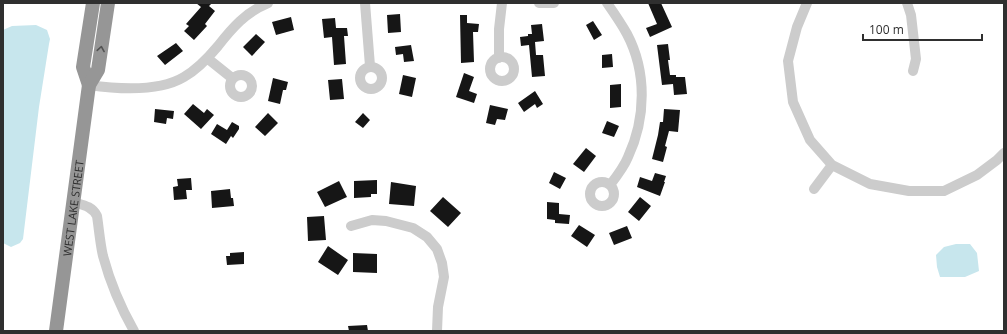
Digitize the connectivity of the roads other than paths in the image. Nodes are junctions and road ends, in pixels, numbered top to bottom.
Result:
1 (93, 3) edge
2 (108, 3) edge
3 (268, 3) edge
4 (365, 3) edge
5 (502, 3) edge
6 (538, 3) edge
7 (554, 3) edge
8 (607, 3) edge
9 (807, 3) edge
10 (907, 3) edge
11 (208, 58) junction
12 (499, 58) dead end
13 (370, 66) dead end
14 (913, 71) dead end
15 (232, 78) dead end
16 (89, 85) junction
17 (1004, 153) edge
18 (832, 165) junction
19 (610, 185) dead end
20 (814, 189) dead end
21 (73, 202) junction
22 (351, 226) dead end
23 (56, 331) edge
24 (134, 331) edge
25 (437, 331) edge

1 - 16 highway, WEST LAKE STREET
16 -> 2 highway, WEST LAKE STREET
3 - 11 street
4 - 13 street
5 - 12 street
6 - 7 street
8 - 19 street
9 - 18 street
10 - 14 street
11 - 15 street
11 - 16 street
16 - 21 highway, WEST LAKE STREET
17 - 18 street
18 - 20 street
21 - 23 highway, WEST LAKE STREET
21 - 24 street
22 - 25 street

